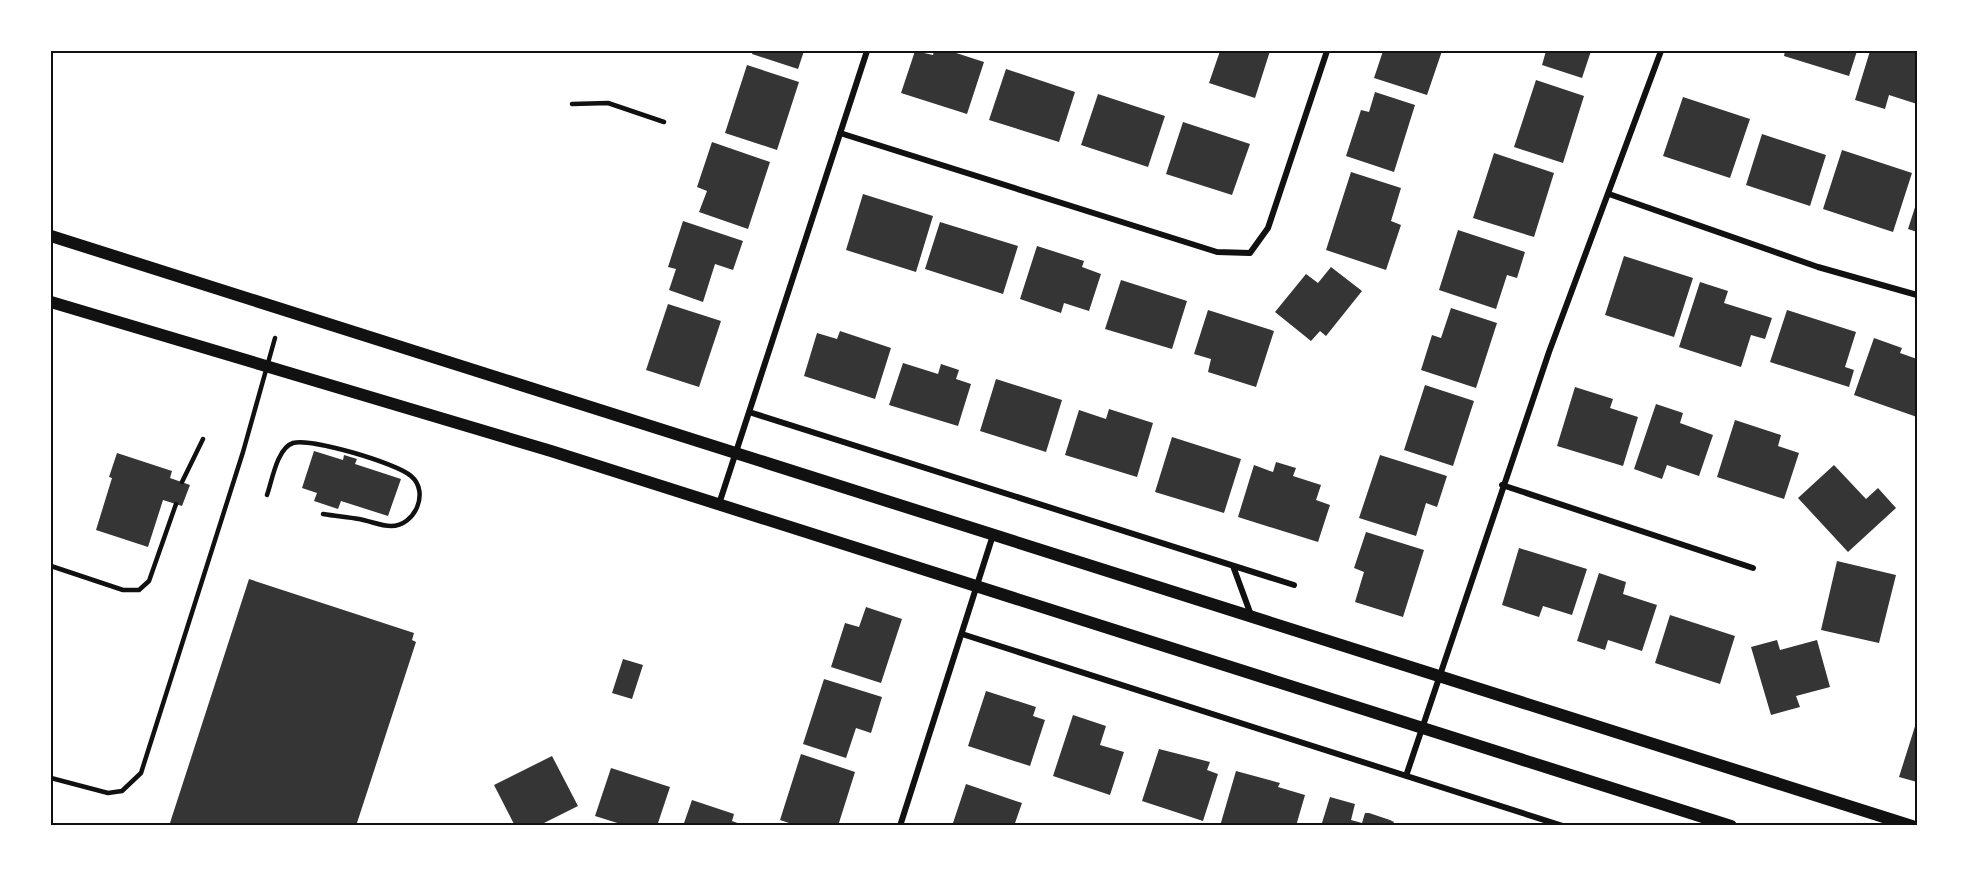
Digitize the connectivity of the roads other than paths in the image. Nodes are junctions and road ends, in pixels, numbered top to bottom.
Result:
1 (867, 51) edge
2 (1327, 51) edge
3 (1661, 51) edge
4 (572, 104) dead end
5 (664, 122) dead end
6 (840, 133) junction
7 (1609, 194) junction
8 (51, 236) edge
9 (1917, 295) edge
10 (51, 302) edge
11 (275, 338) dead end
12 (267, 366) junction
13 (749, 412) junction
14 (204, 439) dead end
15 (736, 452) junction
16 (182, 482) dead end
17 (1502, 485) junction
18 (267, 495) dead end
19 (176, 504) dead end
20 (719, 505) junction
21 (323, 514) dead end
22 (994, 533) junction
23 (51, 566) edge
24 (1233, 566) junction
25 (1754, 568) dead end
26 (1294, 585) dead end
27 (977, 586) junction
28 (1251, 615) junction
29 (962, 634) junction
30 (1438, 676) junction
31 (1422, 728) junction
32 (1406, 776) junction
33 (51, 778) edge
34 (900, 826) edge
35 (1563, 826) edge
36 (1731, 826) edge
37 (1912, 826) edge

1 - 6 street
2 - 6 street
3 - 7 street
4 - 5 lane
6 - 13 street
7 - 9 street
7 - 17 street
8 - 15 main road
10 - 12 main road
11 - 12 lane
12 - 20 main road
12 - 33 lane
13 - 15 street
13 - 24 street
14 - 16 lane
15 - 20 street
15 - 22 main road
17 - 25 street
17 - 30 street
18 - 21 lane
19 - 23 lane
20 - 27 main road
22 - 27 street
22 - 28 main road
24 - 26 street
24 - 28 street
27 - 29 street
27 - 31 main road
28 - 30 main road
29 - 32 street
29 - 34 street
30 - 31 street
30 - 37 main road
31 - 32 street
31 - 36 main road
32 - 35 street

